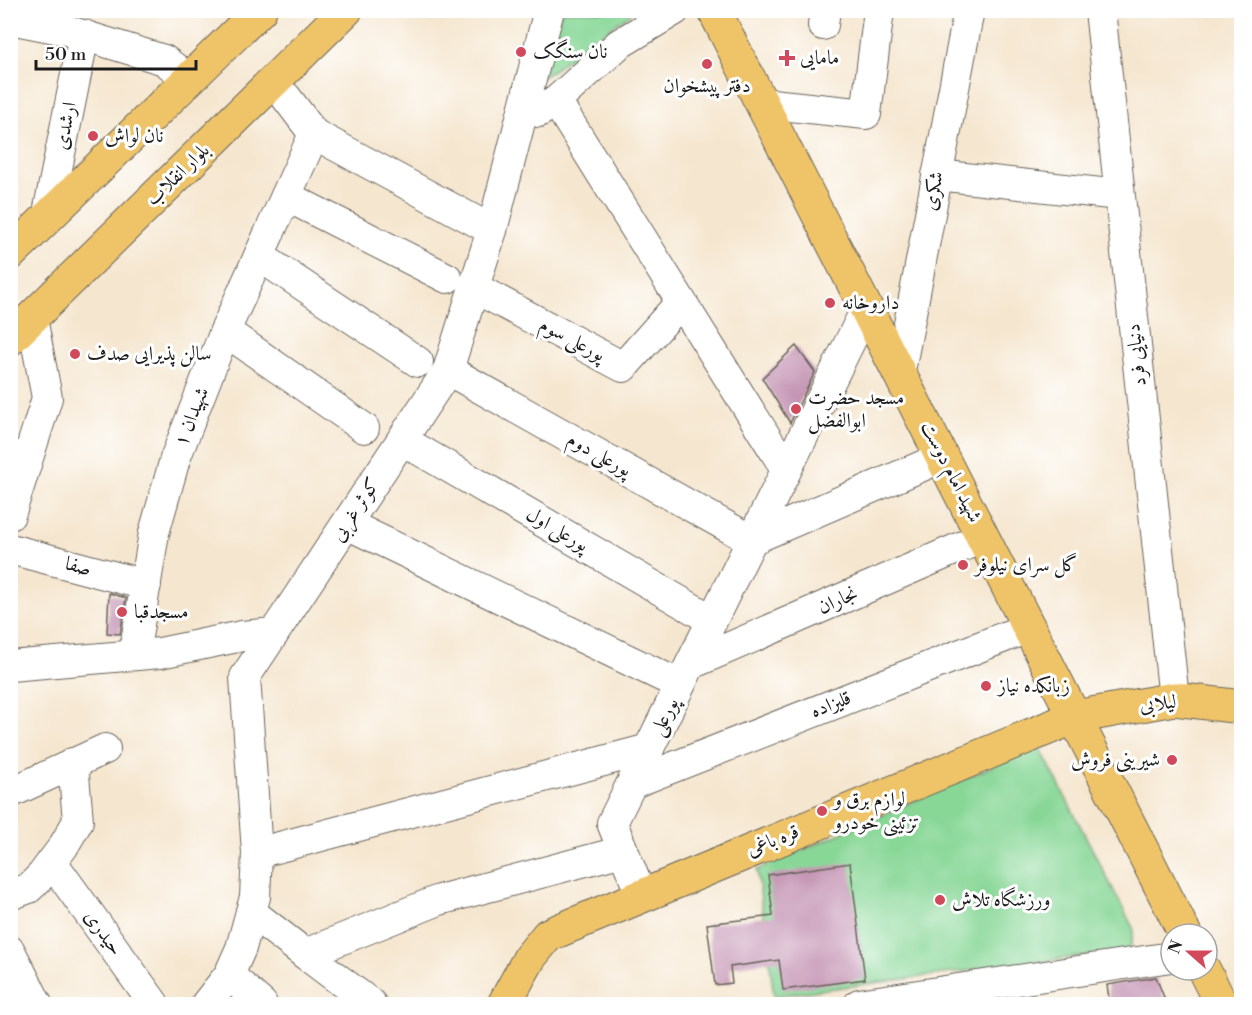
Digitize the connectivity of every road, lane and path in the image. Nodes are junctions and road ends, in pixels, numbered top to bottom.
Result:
1 (260, 10) edge
2 (346, 10) edge
3 (549, 10) edge
4 (675, 10) edge
5 (714, 10) edge
6 (879, 10) edge
7 (969, 10) edge
8 (1100, 10) edge
9 (75, 25) edge
10 (13, 26) edge
11 (189, 79) junction
12 (286, 97) dead end
13 (556, 101) junction
14 (762, 103) junction
15 (516, 127) junction
16 (314, 134) junction
17 (937, 176) junction
18 (1119, 195) junction
19 (286, 196) junction
20 (47, 218) junction
21 (492, 230) junction
22 (10, 254) edge
23 (259, 256) junction
24 (447, 278) dead end
25 (475, 288) junction
26 (681, 302) junction
27 (867, 308) junction
28 (21, 329) edge
29 (225, 331) junction
30 (418, 362) dead end
31 (448, 370) junction
32 (900, 371) junction
33 (364, 428) dead end
34 (402, 440) junction
35 (943, 456) junction
36 (786, 469) junction
37 (10, 515) edge
38 (347, 524) junction
39 (984, 537) junction
40 (751, 540) junction
41 (10, 549) edge
42 (146, 585) junction
43 (712, 620) junction
44 (1030, 627) junction
45 (274, 633) junction
46 (134, 655) junction
47 (10, 666) edge
48 (686, 675) junction
49 (1174, 699) junction
50 (1242, 707) edge
51 (1075, 717) junction
52 (105, 749) dead end
53 (649, 749) junction
54 (72, 763) junction
55 (633, 783) junction
56 (10, 793) edge
57 (623, 851) junction
58 (257, 853) junction
59 (52, 862) junction
60 (10, 895) edge
61 (641, 895) junction
62 (251, 912) junction
63 (1179, 922) edge
64 (10, 951) edge
65 (305, 954) junction
66 (1159, 959) edge
67 (229, 975) junction
68 (1210, 982) edge
69 (37, 1005) edge
70 (154, 1005) edge
71 (206, 1005) edge
72 (262, 1005) edge
73 (371, 1005) edge
74 (504, 1005) edge
75 (859, 1005) edge
76 (1221, 1005) edge

1 - 11 main road
2 - 28 main road, بلوار انقلاب
3 - 15 street, کوثر غربی
4 - 13 street
5 - 14 main road, شهید امام دوست
6 - 14 street
7 - 17 street, شکری
8 - 18 street, دنیایی فرد
9 - 10 street
9 - 11 street
9 - 20 street, ارشدی
11 - 20 main road
12 - 16 street
13 - 15 street
13 - 26 street
14 - 27 main road, شهید امام دوست
15 - 21 street, کوثر غربی
16 - 19 street, شهیدان ۱
16 - 21 street
17 - 18 street
17 - 32 street, شکری
18 - 49 street, دنیایی فرد
19 - 23 street, شهیدان ۱
19 - 24 street
20 - 22 main road
21 - 25 street, کوثر غربی
23 - 29 street, شهیدان ۱
23 - 30 street
25 - 26 street, پورعلی سوم
25 - 31 street, کوثر غربی
26 - 36 street
27 - 32 main road, شهید امام دوست
27 - 36 street, پورعلی
28 - 37 street
29 - 33 street
29 - 42 street, شهیدان ۱
31 - 34 street, کوثر غربی
31 - 40 street, پورعلی دوم
32 - 35 main road, شهید امام دوست
34 - 38 street, کوثر غربی
34 - 43 street, پورعلی اول
35 - 39 main road, شهید امام دوست
35 - 40 street
36 - 40 street, پورعلی
38 - 45 street, کوثر غربی
38 - 48 street
39 - 44 main road, شهید امام دوست
39 - 48 street, نجاران
40 - 43 street, پورعلی
41 - 42 street, صفا
42 - 46 street, شهیدان ۱
43 - 48 street, پورعلی
44 - 51 main road, شهید امام دوست
44 - 55 street, قلیزاده
45 - 46 street
45 - 58 street, کوثر غربی
46 - 47 street
48 - 53 street, پورعلی
49 - 50 main road, لیلابی
49 - 51 main road, لیلابی
51 - 61 main road, قره باغی
51 - 63 main road, شهید امام دوست
52 - 54 street
53 - 55 street, پورعلی
53 - 58 street
54 - 56 street
54 - 59 street
55 - 57 street, پورعلی
57 - 61 street, پورعلی
57 - 65 street
58 - 62 street, کوثر غربی
59 - 60 street
59 - 70 street, حیدری
61 - 74 main road, قره باغی
62 - 65 street
62 - 67 street, کوثر غربی
64 - 69 street
65 - 73 street
66 - 75 street
67 - 71 street, کوثر غربی
67 - 72 street
68 - 76 main road

